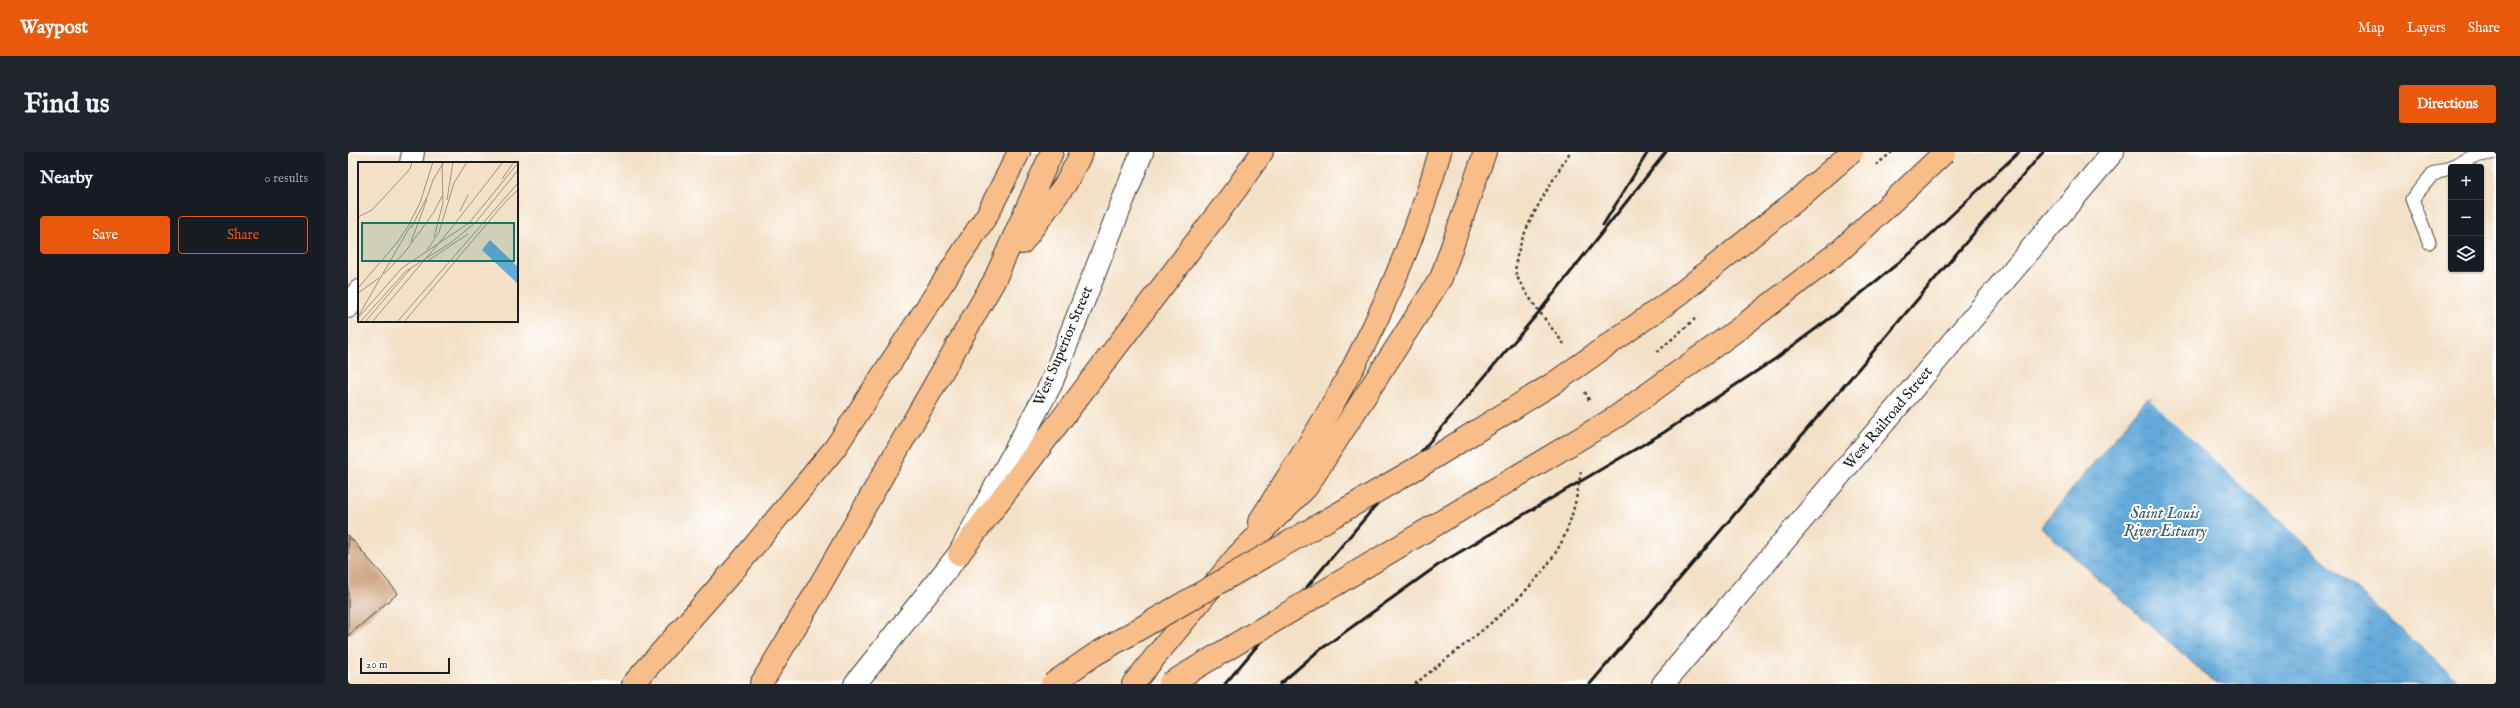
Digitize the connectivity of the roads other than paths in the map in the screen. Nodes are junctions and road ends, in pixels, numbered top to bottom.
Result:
1 (413, 152) edge
2 (1019, 152) edge
3 (1052, 152) edge
4 (1082, 152) edge
5 (1142, 152) edge
6 (1262, 152) edge
7 (1440, 152) edge
8 (1485, 152) edge
9 (1852, 152) edge
10 (1945, 152) edge
11 (2113, 152) edge
12 (2496, 152) edge
13 (411, 162) edge
14 (2429, 242) dead end
15 (994, 281) junction
16 (358, 292) edge
17 (348, 307) edge
18 (959, 554) junction
19 (1238, 555) junction
20 (633, 684) edge
21 (761, 684) edge
22 (855, 684) edge
23 (1052, 684) edge
24 (1133, 684) edge
25 (1169, 684) edge
26 (1663, 684) edge

1 - 13 street
2 - 20 highway
3 - 15 highway
4 - 15 highway
5 - 18 street, West Superior Street
6 - 18 highway
7 - 19 highway
8 - 19 highway
9 - 23 highway, bridge
10 - 25 highway, bridge
11 - 26 street, West Railroad Street
12 - 14 lane
15 - 21 highway
16 - 17 street
18 - 22 street, West Superior Street
19 - 24 highway

